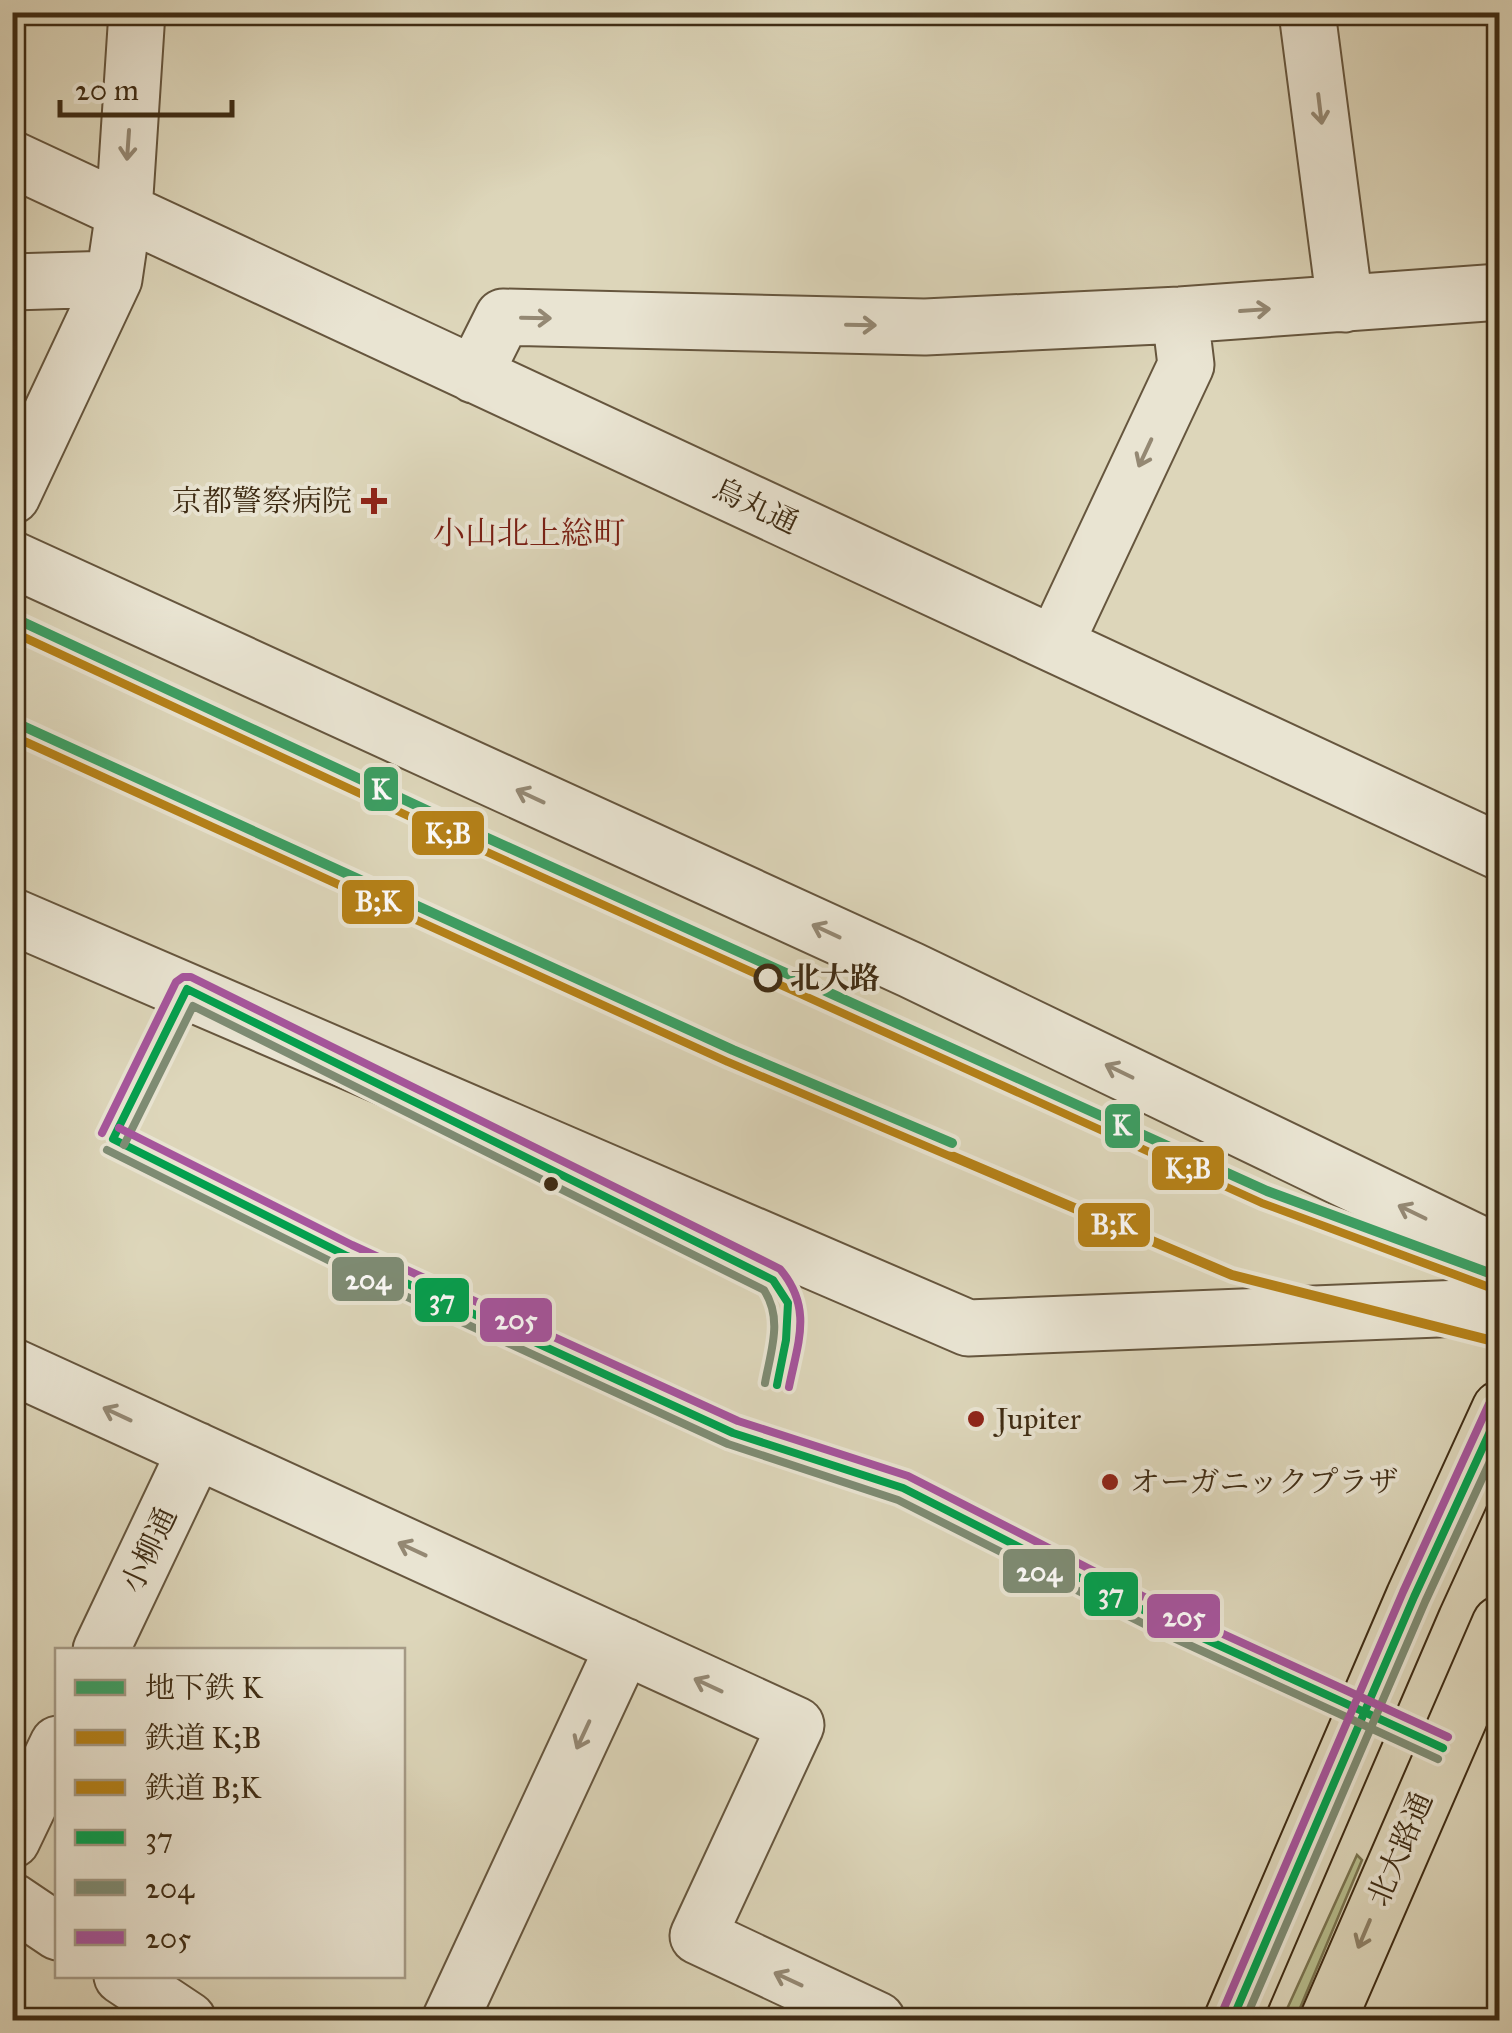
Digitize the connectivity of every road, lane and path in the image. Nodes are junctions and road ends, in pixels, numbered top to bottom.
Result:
1 (137, 12) edge
2 (1307, 12) edge
3 (12, 159) edge
4 (124, 211) junction
5 (114, 279) junction
6 (12, 282) edge
7 (1500, 292) edge
8 (1345, 304) junction
9 (1180, 315) junction
10 (474, 376) junction
11 (12, 496) edge
12 (12, 559) edge
13 (1055, 644) junction
14 (1500, 852) edge
15 (12, 916) edge
16 (1500, 1254) edge
17 (1488, 1307) dead end
18 (12, 1366) edge
19 (1500, 1409) edge
20 (196, 1450) junction
21 (1500, 1624) edge
22 (624, 1646) junction
23 (103, 1648) edge
24 (55, 1750) edge
25 (12, 1840) edge
26 (12, 1901) edge
27 (55, 1930) edge
28 (125, 1978) edge
29 (188, 2020) edge
30 (450, 2020) edge
31 (876, 2020) edge
32 (1232, 2020) edge
33 (1328, 2020) edge

1 -> 4 street
2 -> 8 street
3 - 4 street, 烏丸通
4 - 5 street
4 - 10 street, 烏丸通
5 - 6 street
5 - 11 street
7 - 8 street
9 -> 8 street
10 -> 9 street
9 -> 13 street
10 - 13 street, 烏丸通
16 -> 12 street
13 - 14 street, 烏丸通
15 - 17 street
20 -> 18 street
19 - 32 main road
22 -> 20 street
20 - 23 street, 小柳通
21 -> 33 main road, 北大路通
22 -> 30 street
31 -> 22 street
24 - 25 street
26 - 27 street
28 - 29 street

